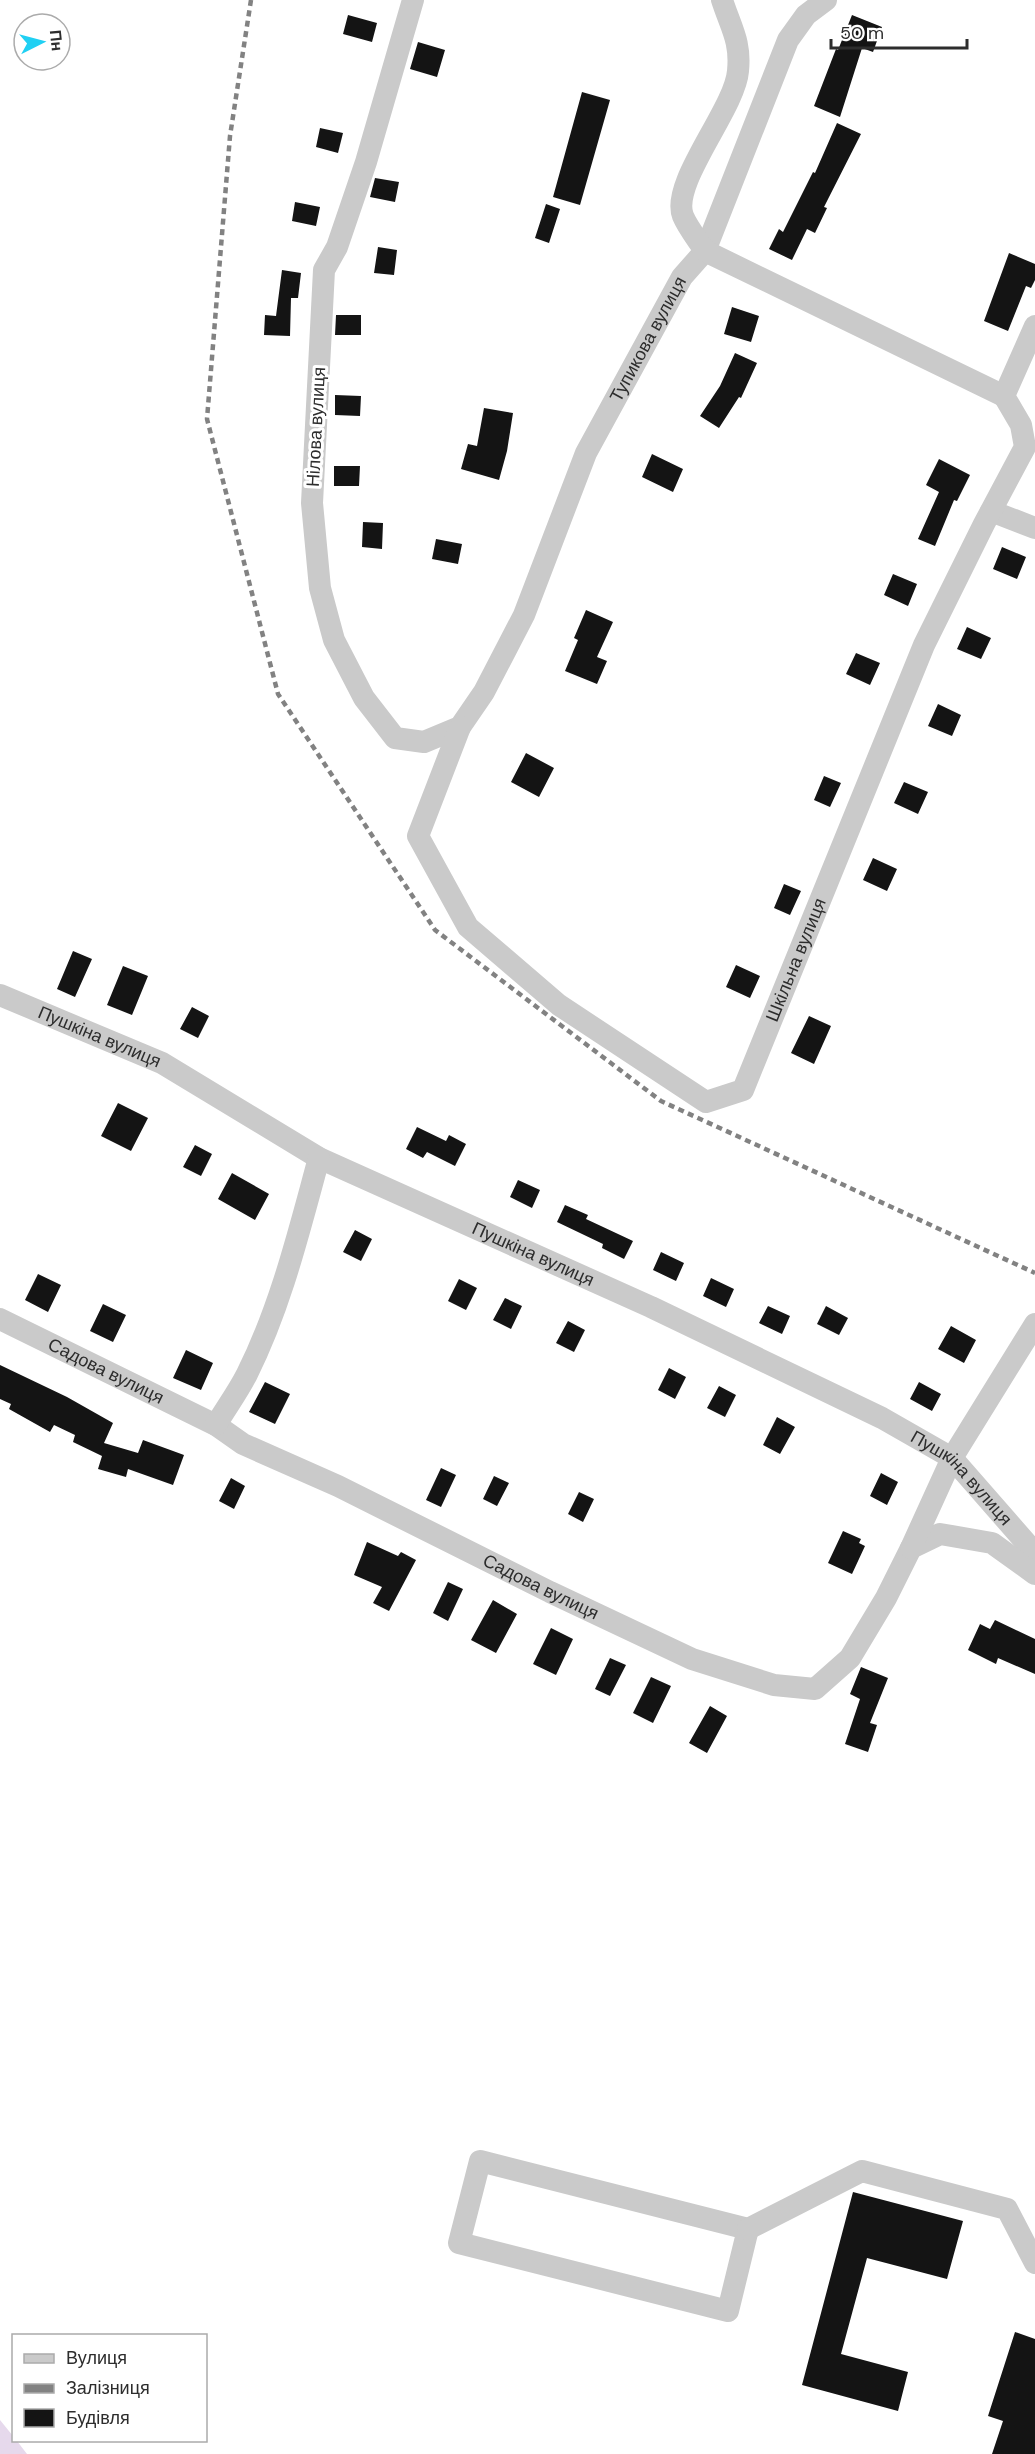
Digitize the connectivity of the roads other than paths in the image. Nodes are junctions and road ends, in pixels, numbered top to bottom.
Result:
1 (413, 0) edge
2 (722, 0) edge
3 (826, 0) edge
4 (705, 252) junction
5 (1035, 326) edge
6 (1004, 396) junction
7 (991, 511) junction
8 (1035, 528) edge
9 (459, 727) junction
10 (0, 995) edge
11 (319, 1158) junction
12 (0, 1318) edge
13 (1035, 1324) edge
14 (216, 1425) junction
15 (952, 1458) junction
16 (911, 1548) junction
17 (1035, 1553) edge
18 (1035, 1574) edge
19 (748, 2229) junction
20 (1035, 2264) edge

1 - 9 street, Нілова вулиця
2 - 4 street
3 - 4 street, Тупикова вулиця
4 - 6 street
4 - 9 street, Тупикова вулиця
5 - 6 street
6 - 7 street, Шкільна вулиця
7 - 8 street
7 - 9 street, Шкільна вулиця
10 - 11 street, Пушкіна вулиця
11 - 14 street
11 - 15 street, Пушкіна вулиця
12 - 14 street, Садова вулиця
13 - 15 street, Садова вулиця
14 - 16 street, Садова вулиця
15 - 16 street, Садова вулиця
15 - 17 street, Пушкіна вулиця
16 - 18 street
19 - 19 street
19 - 20 street

